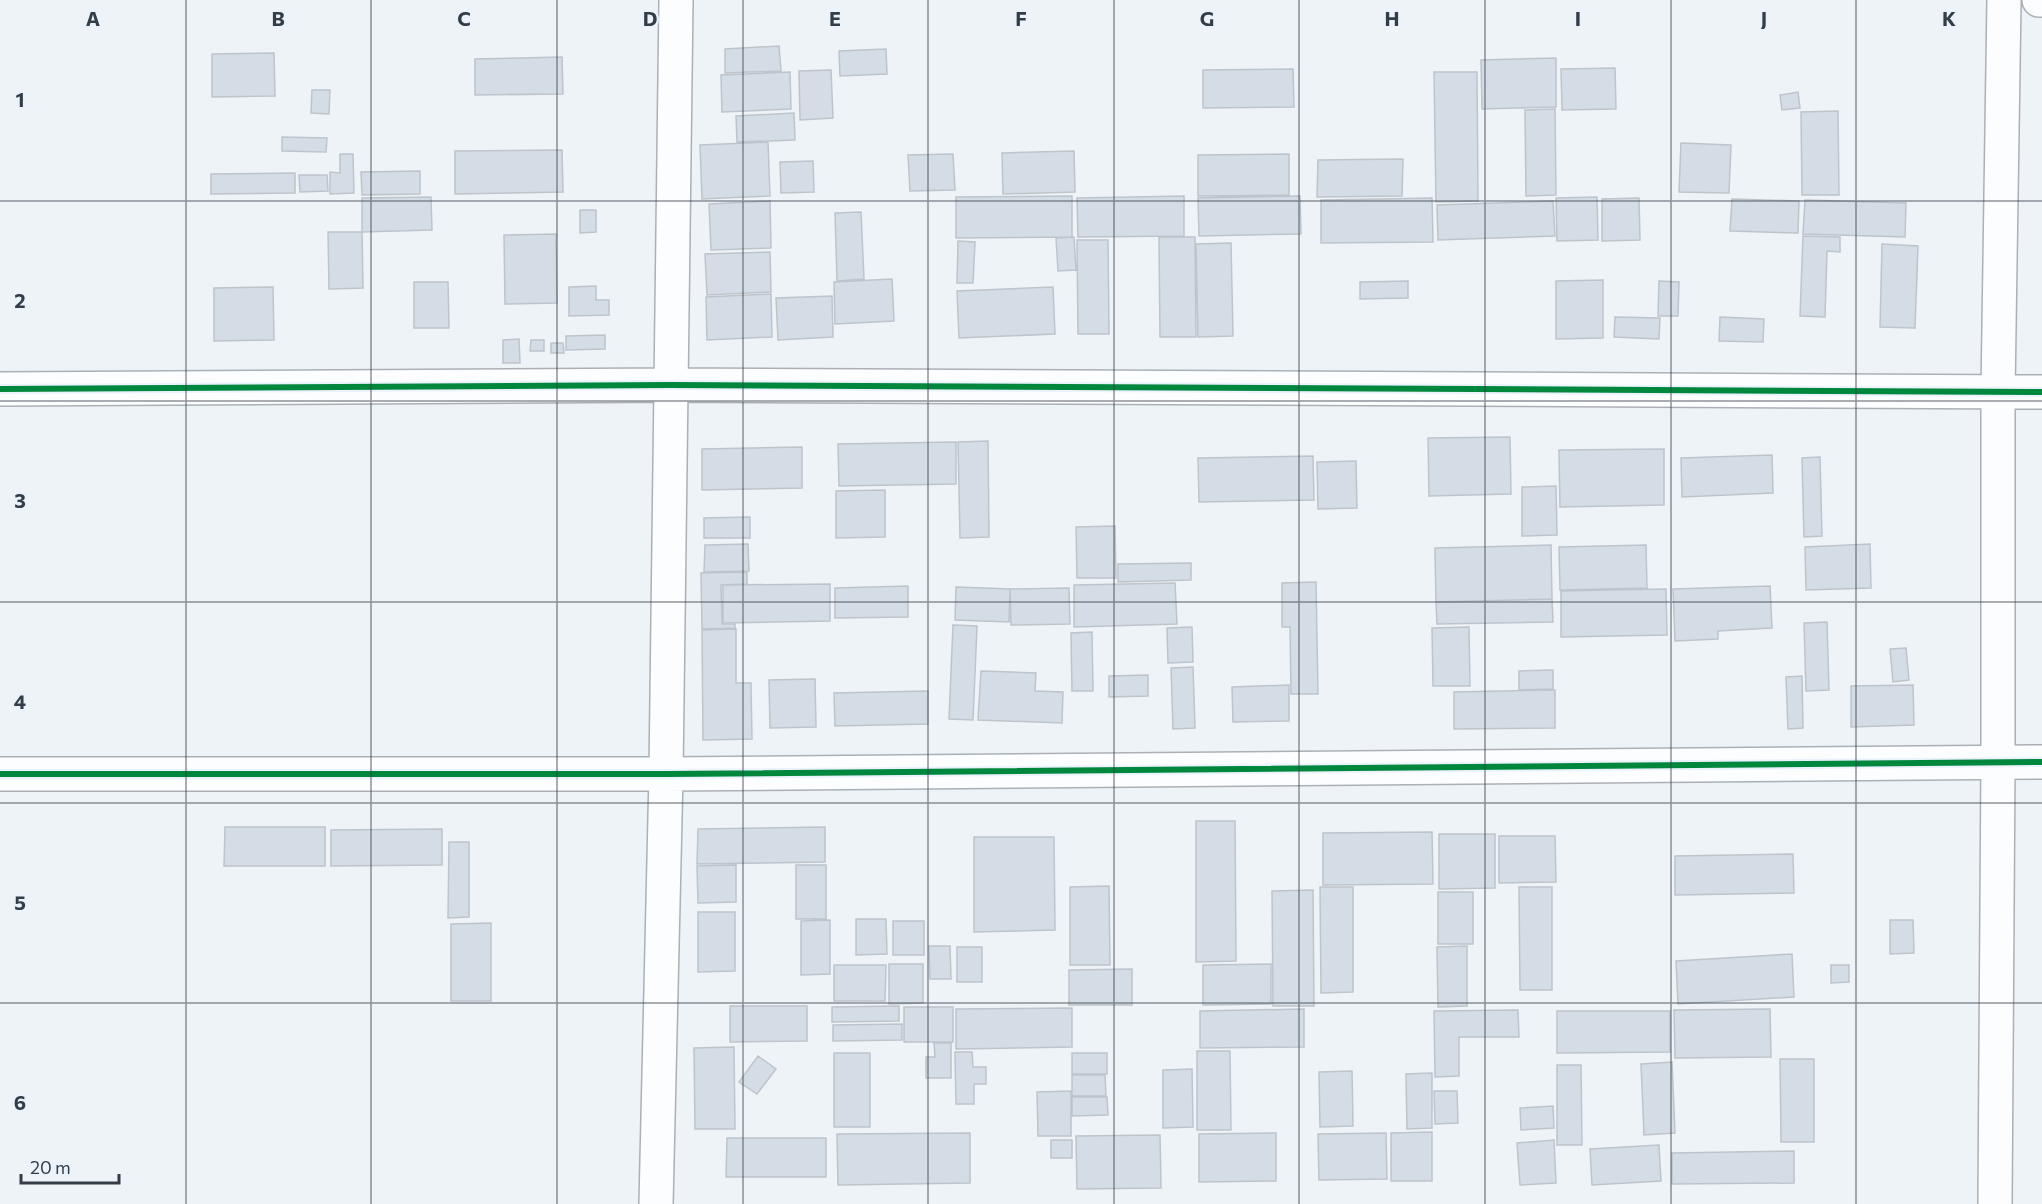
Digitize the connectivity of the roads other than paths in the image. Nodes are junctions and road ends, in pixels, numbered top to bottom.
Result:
1 (676, 0) edge
2 (2004, 0) edge
3 (670, 385) junction
4 (0, 389) edge
5 (1998, 392) junction
6 (2042, 392) edge
7 (1998, 761) junction
8 (2042, 762) edge
9 (0, 774) edge
10 (666, 774) junction
11 (656, 1204) edge
12 (1995, 1204) edge

1 - 3 street
2 - 5 street
3 - 4 street
3 - 5 street
3 - 10 street
5 - 6 street
5 - 7 street
7 - 8 street
7 - 10 street
7 - 12 street
9 - 10 street
10 - 11 street

